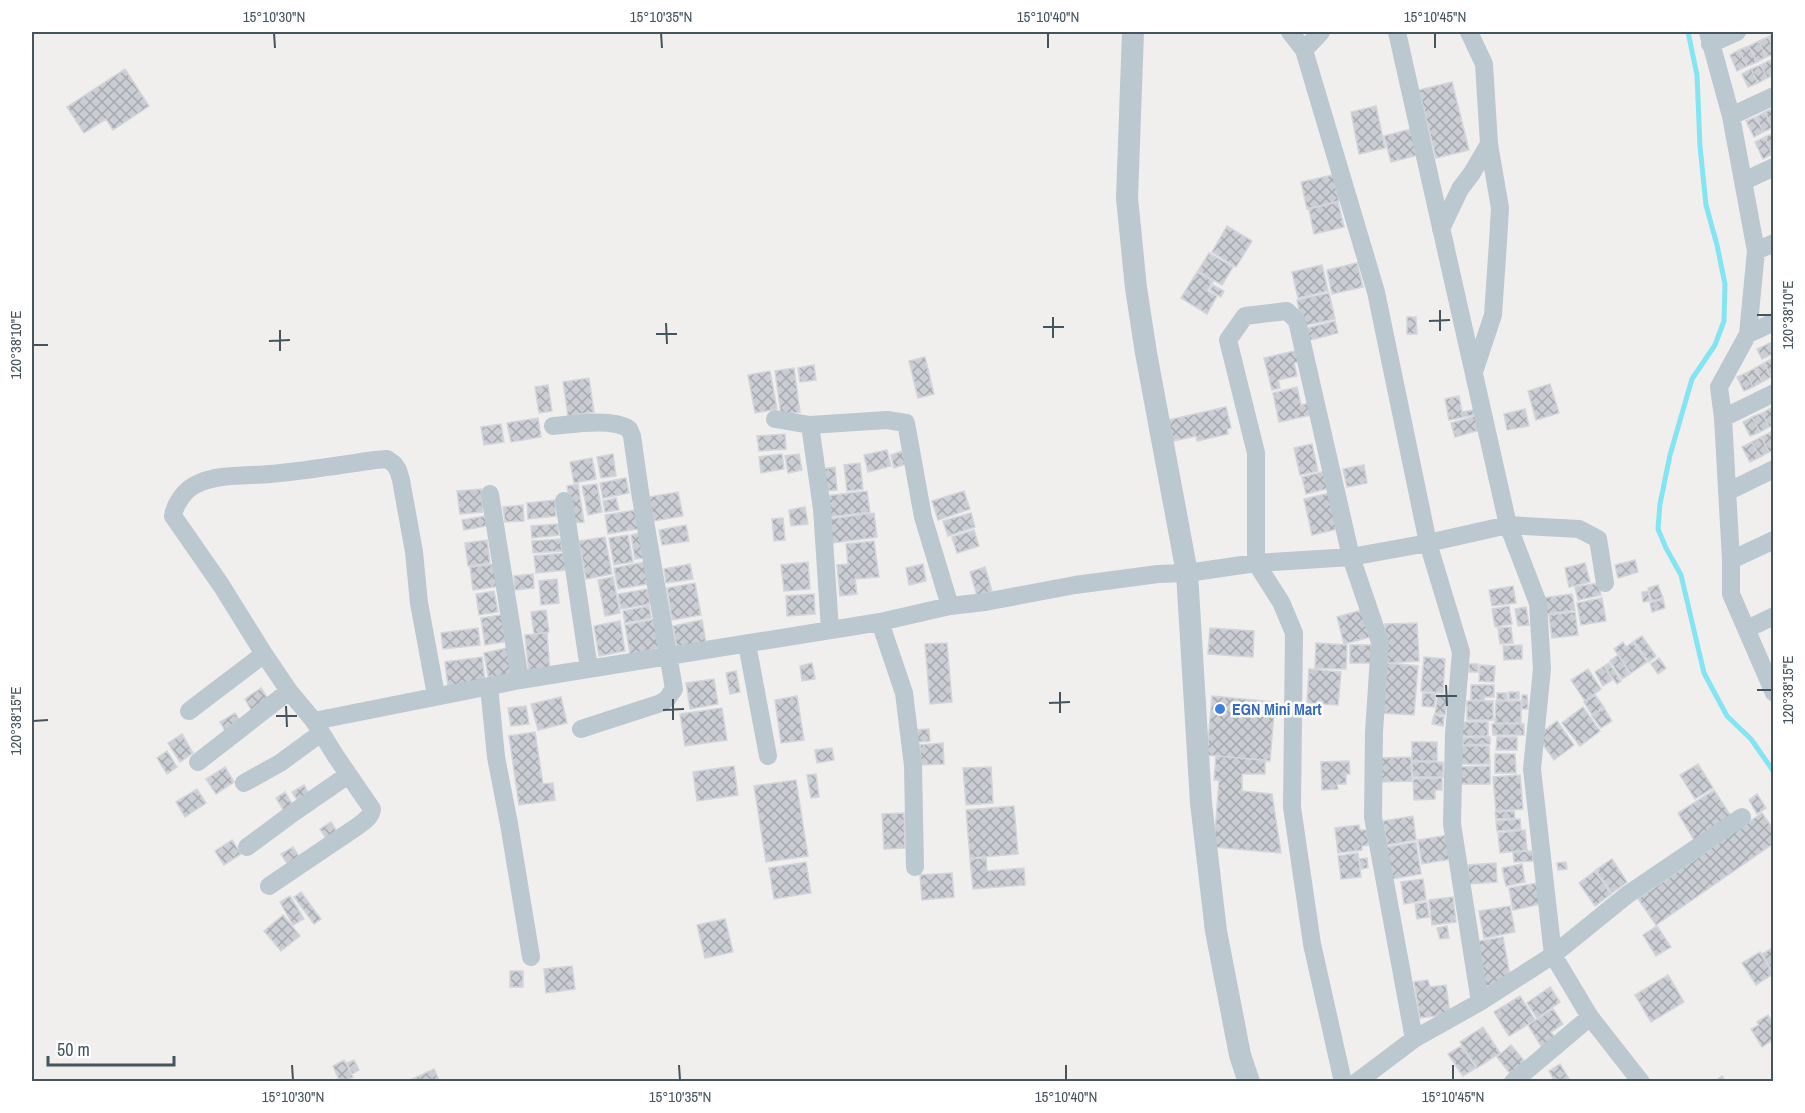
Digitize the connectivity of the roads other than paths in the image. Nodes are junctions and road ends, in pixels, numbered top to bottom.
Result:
1 (1133, 32) edge
2 (1290, 32) edge
3 (1321, 32) edge
4 (1396, 32) edge
5 (1469, 32) edge
6 (1737, 32) edge
7 (1709, 38) edge
8 (1304, 50) junction
9 (1773, 96) edge
10 (1731, 116) junction
11 (1489, 144) junction
12 (1773, 167) edge
13 (1744, 181) junction
14 (1441, 229) junction
15 (1773, 243) edge
16 (1756, 251) junction
17 (1773, 322) edge
18 (1748, 334) junction
19 (1474, 374) junction
20 (1773, 393) edge
21 (1723, 418) junction
22 (775, 419) dead end
23 (810, 425) junction
24 (553, 426) dead end
25 (1773, 469) edge
26 (1727, 492) junction
27 (490, 494) dead end
28 (564, 501) dead end
29 (1508, 525) junction
30 (1773, 540) edge
31 (1428, 543) junction
32 (1351, 557) junction
33 (1731, 560) junction
34 (1256, 563) junction
35 (1187, 573) junction
36 (1605, 583) dead end
37 (950, 606) junction
38 (1773, 616) edge
39 (880, 622) junction
40 (1747, 629) junction
41 (830, 630) junction
42 (747, 644) junction
43 (264, 654) junction
44 (669, 655) junction
45 (589, 669) junction
46 (520, 680) junction
47 (489, 686) junction
48 (289, 691) junction
49 (1773, 692) edge
50 (436, 695) junction
51 (189, 711) dead end
52 (318, 727) junction
53 (581, 729) dead end
54 (768, 756) dead end
55 (198, 762) dead end
56 (348, 775) junction
57 (244, 783) dead end
58 (1742, 817) dead end
59 (247, 847) dead end
60 (915, 867) dead end
61 (269, 886) dead end
62 (1553, 955) junction
63 (531, 957) dead end
64 (1480, 1002) junction
65 (1590, 1017) junction
66 (1413, 1039) junction
67 (1249, 1082) edge
68 (1343, 1082) edge
69 (1357, 1082) edge
70 (1513, 1082) edge
71 (1641, 1082) edge

1 - 35 street
2 - 8 street
3 - 8 street
4 - 14 street
5 - 11 street
6 - 7 street
7 - 10 street
8 - 31 street
9 - 10 street
10 - 13 street
11 - 14 street
11 - 19 street
12 - 13 street
13 - 16 street
14 - 19 street
15 - 16 street
16 - 18 street
17 - 18 street
18 - 21 street
19 - 29 street
20 - 21 street
21 - 26 street
22 - 23 street
23 - 37 street
23 - 41 street
24 - 44 street
25 - 26 street
26 - 33 street
27 - 46 street
28 - 45 street
29 - 31 street
29 - 36 street
29 - 62 street
30 - 33 street
31 - 32 street
31 - 64 street
32 - 34 street
32 - 34 street
32 - 66 street
33 - 40 street
34 - 35 street
34 - 68 street
35 - 37 street
35 - 67 street
37 - 39 street
38 - 40 street
39 - 41 street
39 - 60 street
40 - 49 street
41 - 42 street
42 - 44 street
42 - 54 street
43 - 48 street
43 - 50 street
43 - 51 street
44 - 45 street
44 - 53 street
45 - 46 street
46 - 47 street
47 - 50 street
47 - 63 street
48 - 52 street
48 - 55 street
50 - 52 street
52 - 56 street
52 - 57 street
56 - 59 street
56 - 61 street
58 - 62 street
62 - 64 street
62 - 65 street
64 - 66 street
65 - 70 street
65 - 71 street
66 - 69 street

